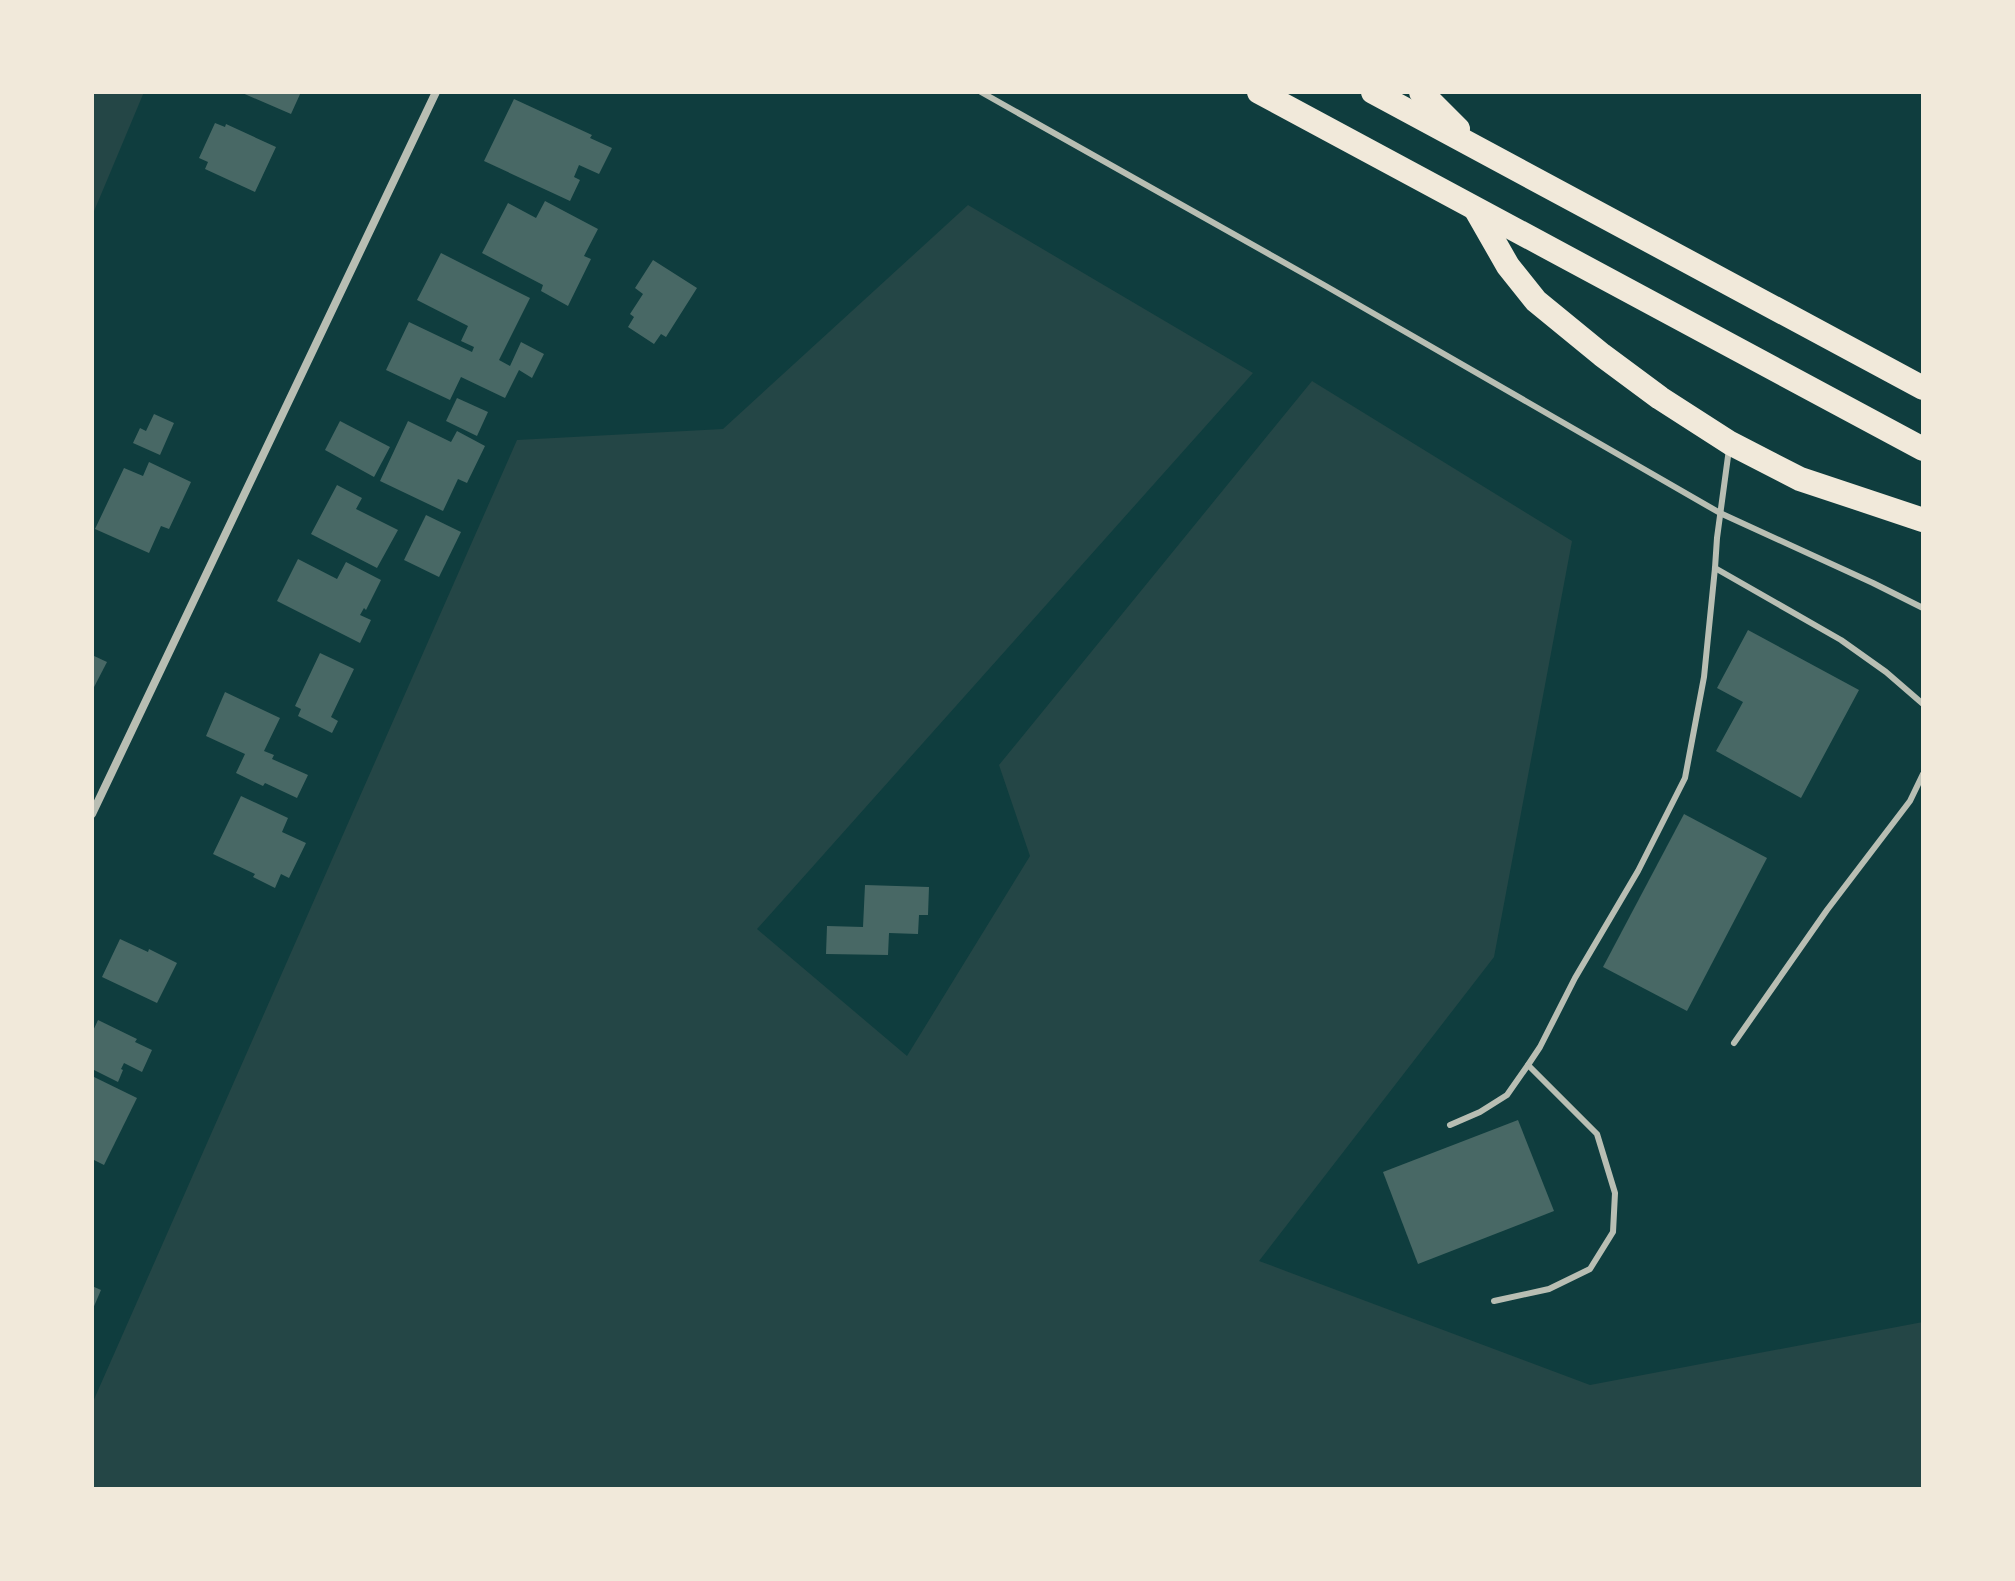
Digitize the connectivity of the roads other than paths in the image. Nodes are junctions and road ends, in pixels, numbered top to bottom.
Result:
1 (436, 92) edge
2 (981, 92) edge
3 (1259, 92) edge
4 (1373, 92) edge
5 (1421, 92) edge
6 (1477, 147) junction
7 (1476, 210) junction
8 (1923, 388) edge
9 (1730, 443) junction
10 (1923, 449) edge
11 (1720, 513) junction
12 (1923, 520) edge
13 (1715, 568) junction
14 (1923, 608) edge
15 (1923, 704) edge
16 (1923, 774) edge
17 (92, 814) edge
18 (1734, 1043) dead end
19 (1528, 1065) junction
20 (1450, 1125) dead end
21 (1494, 1301) dead end

1 - 17 street
2 - 11 lane
3 - 7 highway
4 - 6 highway
5 - 6 highway
6 - 8 highway
7 - 9 highway
7 - 10 highway
9 - 11 lane
9 - 12 highway
11 - 13 lane
11 - 14 lane
13 - 15 lane
13 - 19 lane
16 - 18 lane
19 - 20 lane
19 - 21 lane

